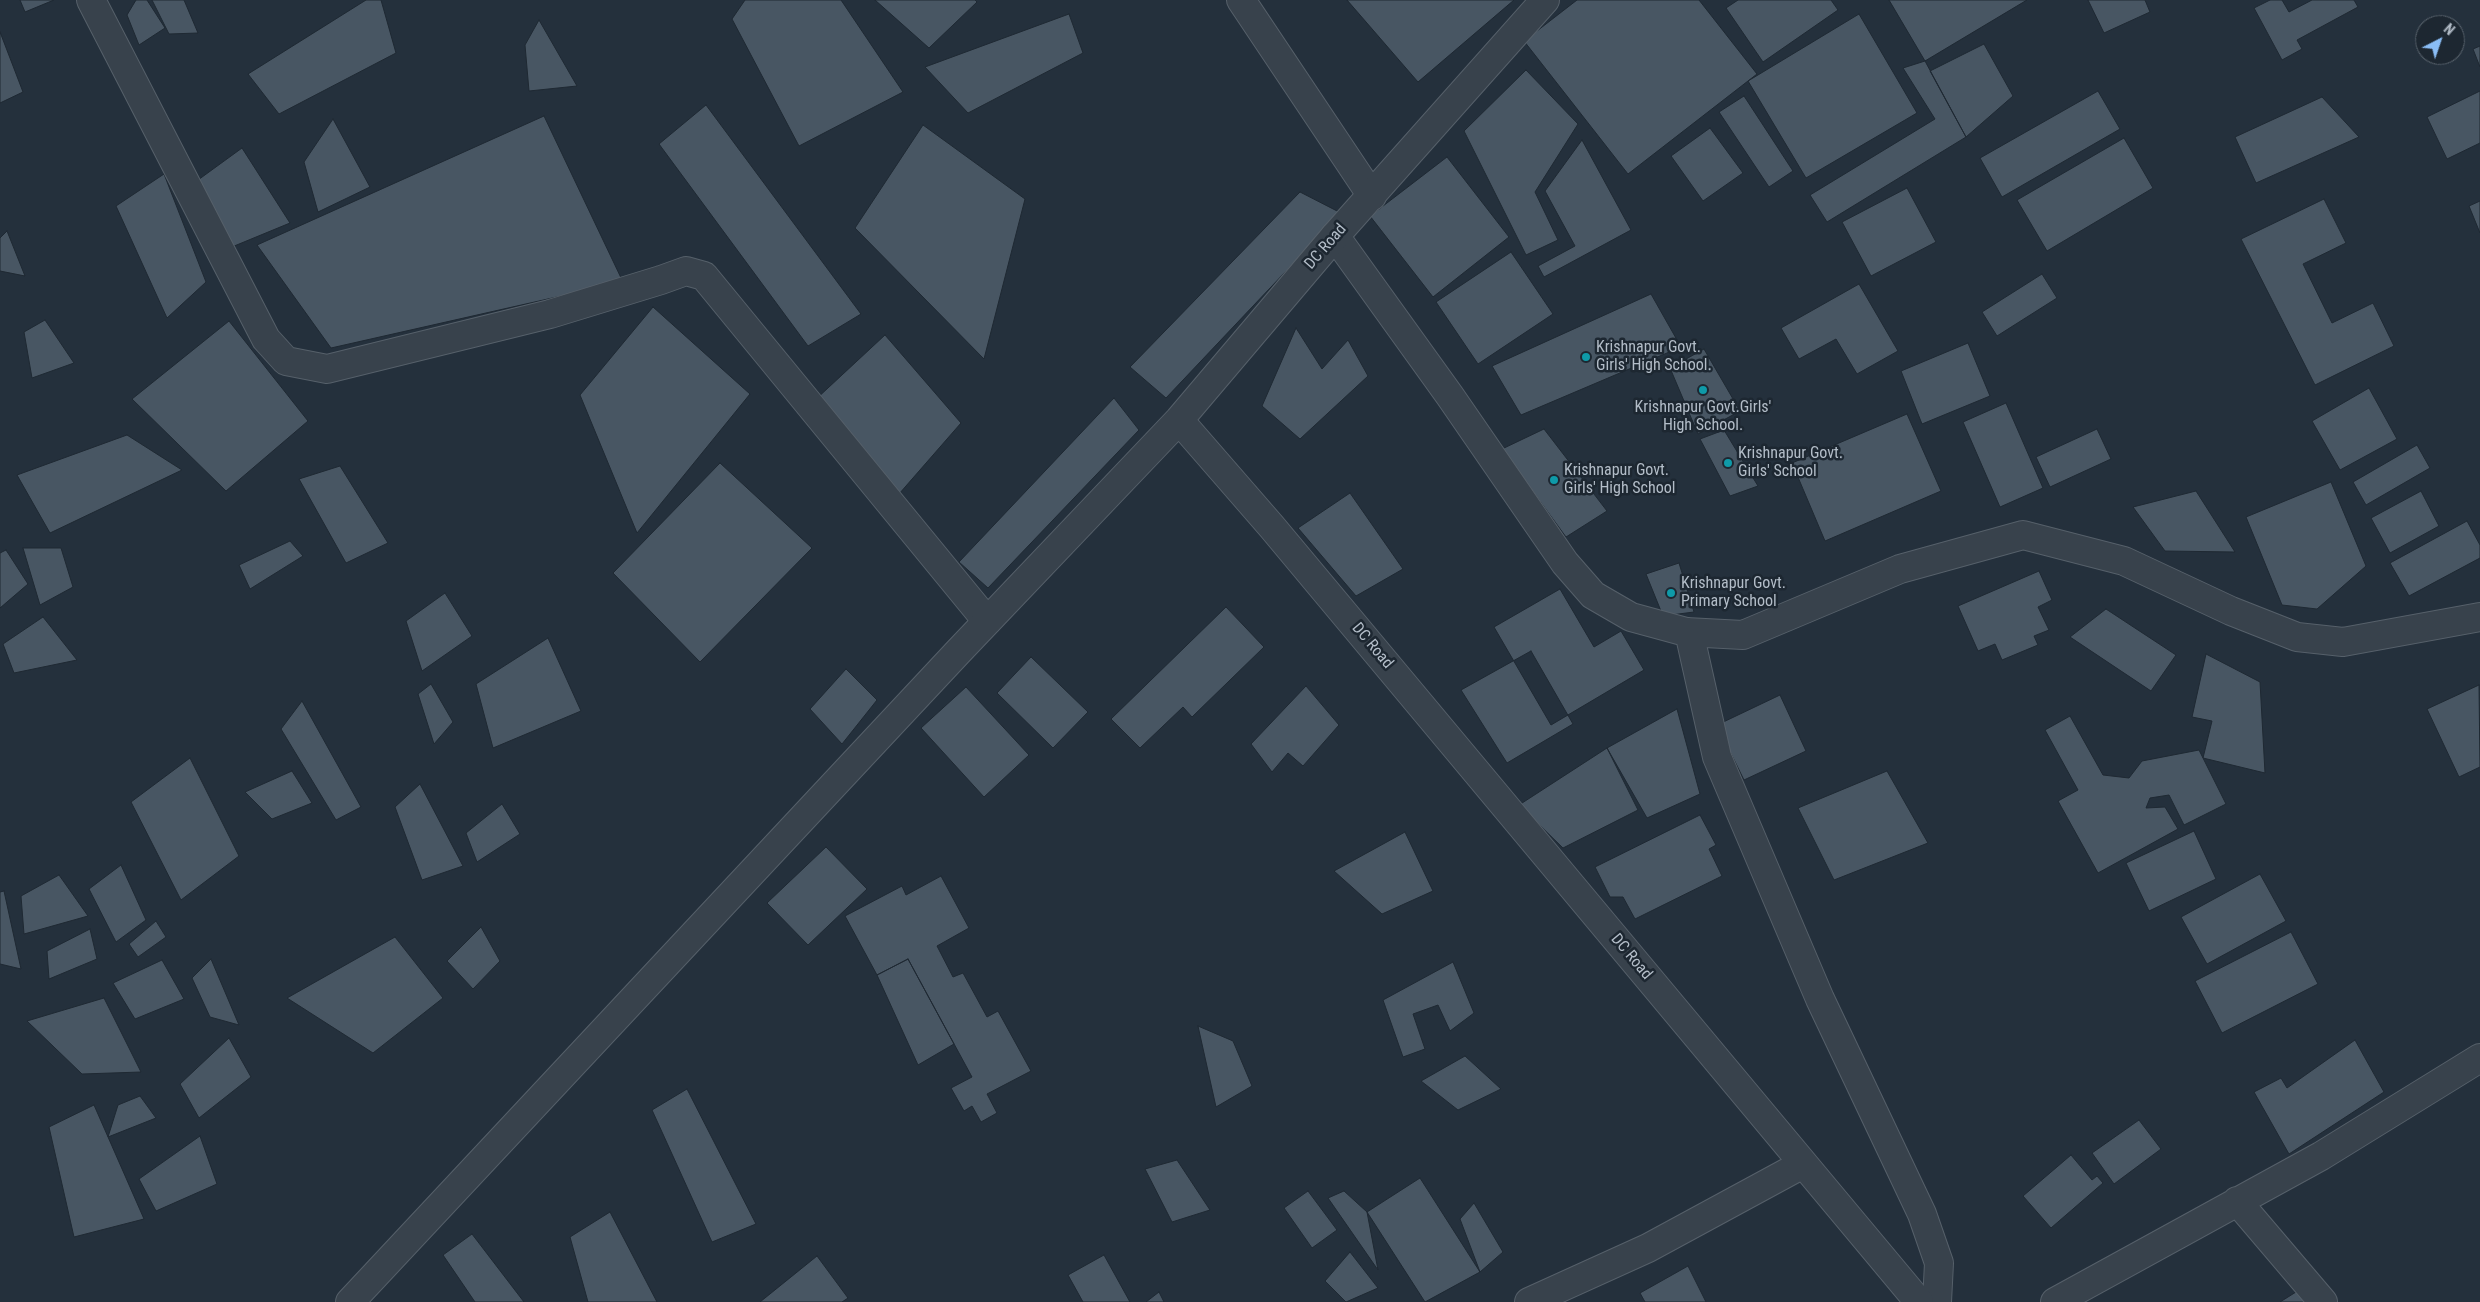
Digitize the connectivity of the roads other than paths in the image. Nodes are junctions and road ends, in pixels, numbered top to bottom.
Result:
1 (91, 0) edge
2 (1241, 0) edge
3 (1545, 0) edge
4 (1372, 196) junction
5 (1335, 236) junction
6 (1178, 420) junction
7 (2480, 616) edge
8 (987, 621) junction
9 (1689, 632) junction
10 (2480, 1058) edge
11 (1803, 1164) junction
12 (2237, 1201) junction
13 (350, 1302) edge
14 (1529, 1302) edge
15 (1920, 1302) edge
16 (1936, 1302) edge
17 (2055, 1302) edge
18 (2322, 1302) edge

1 - 8 street
2 - 4 street
3 - 4 street, DC Road
4 - 5 street, DC Road
5 - 6 street, DC Road
5 - 9 street
6 - 8 street
6 - 11 street, DC Road
7 - 9 street
8 - 13 street
9 - 16 street
10 - 12 street
11 - 14 street
11 - 15 street, DC Road
12 - 17 street
12 - 18 street

